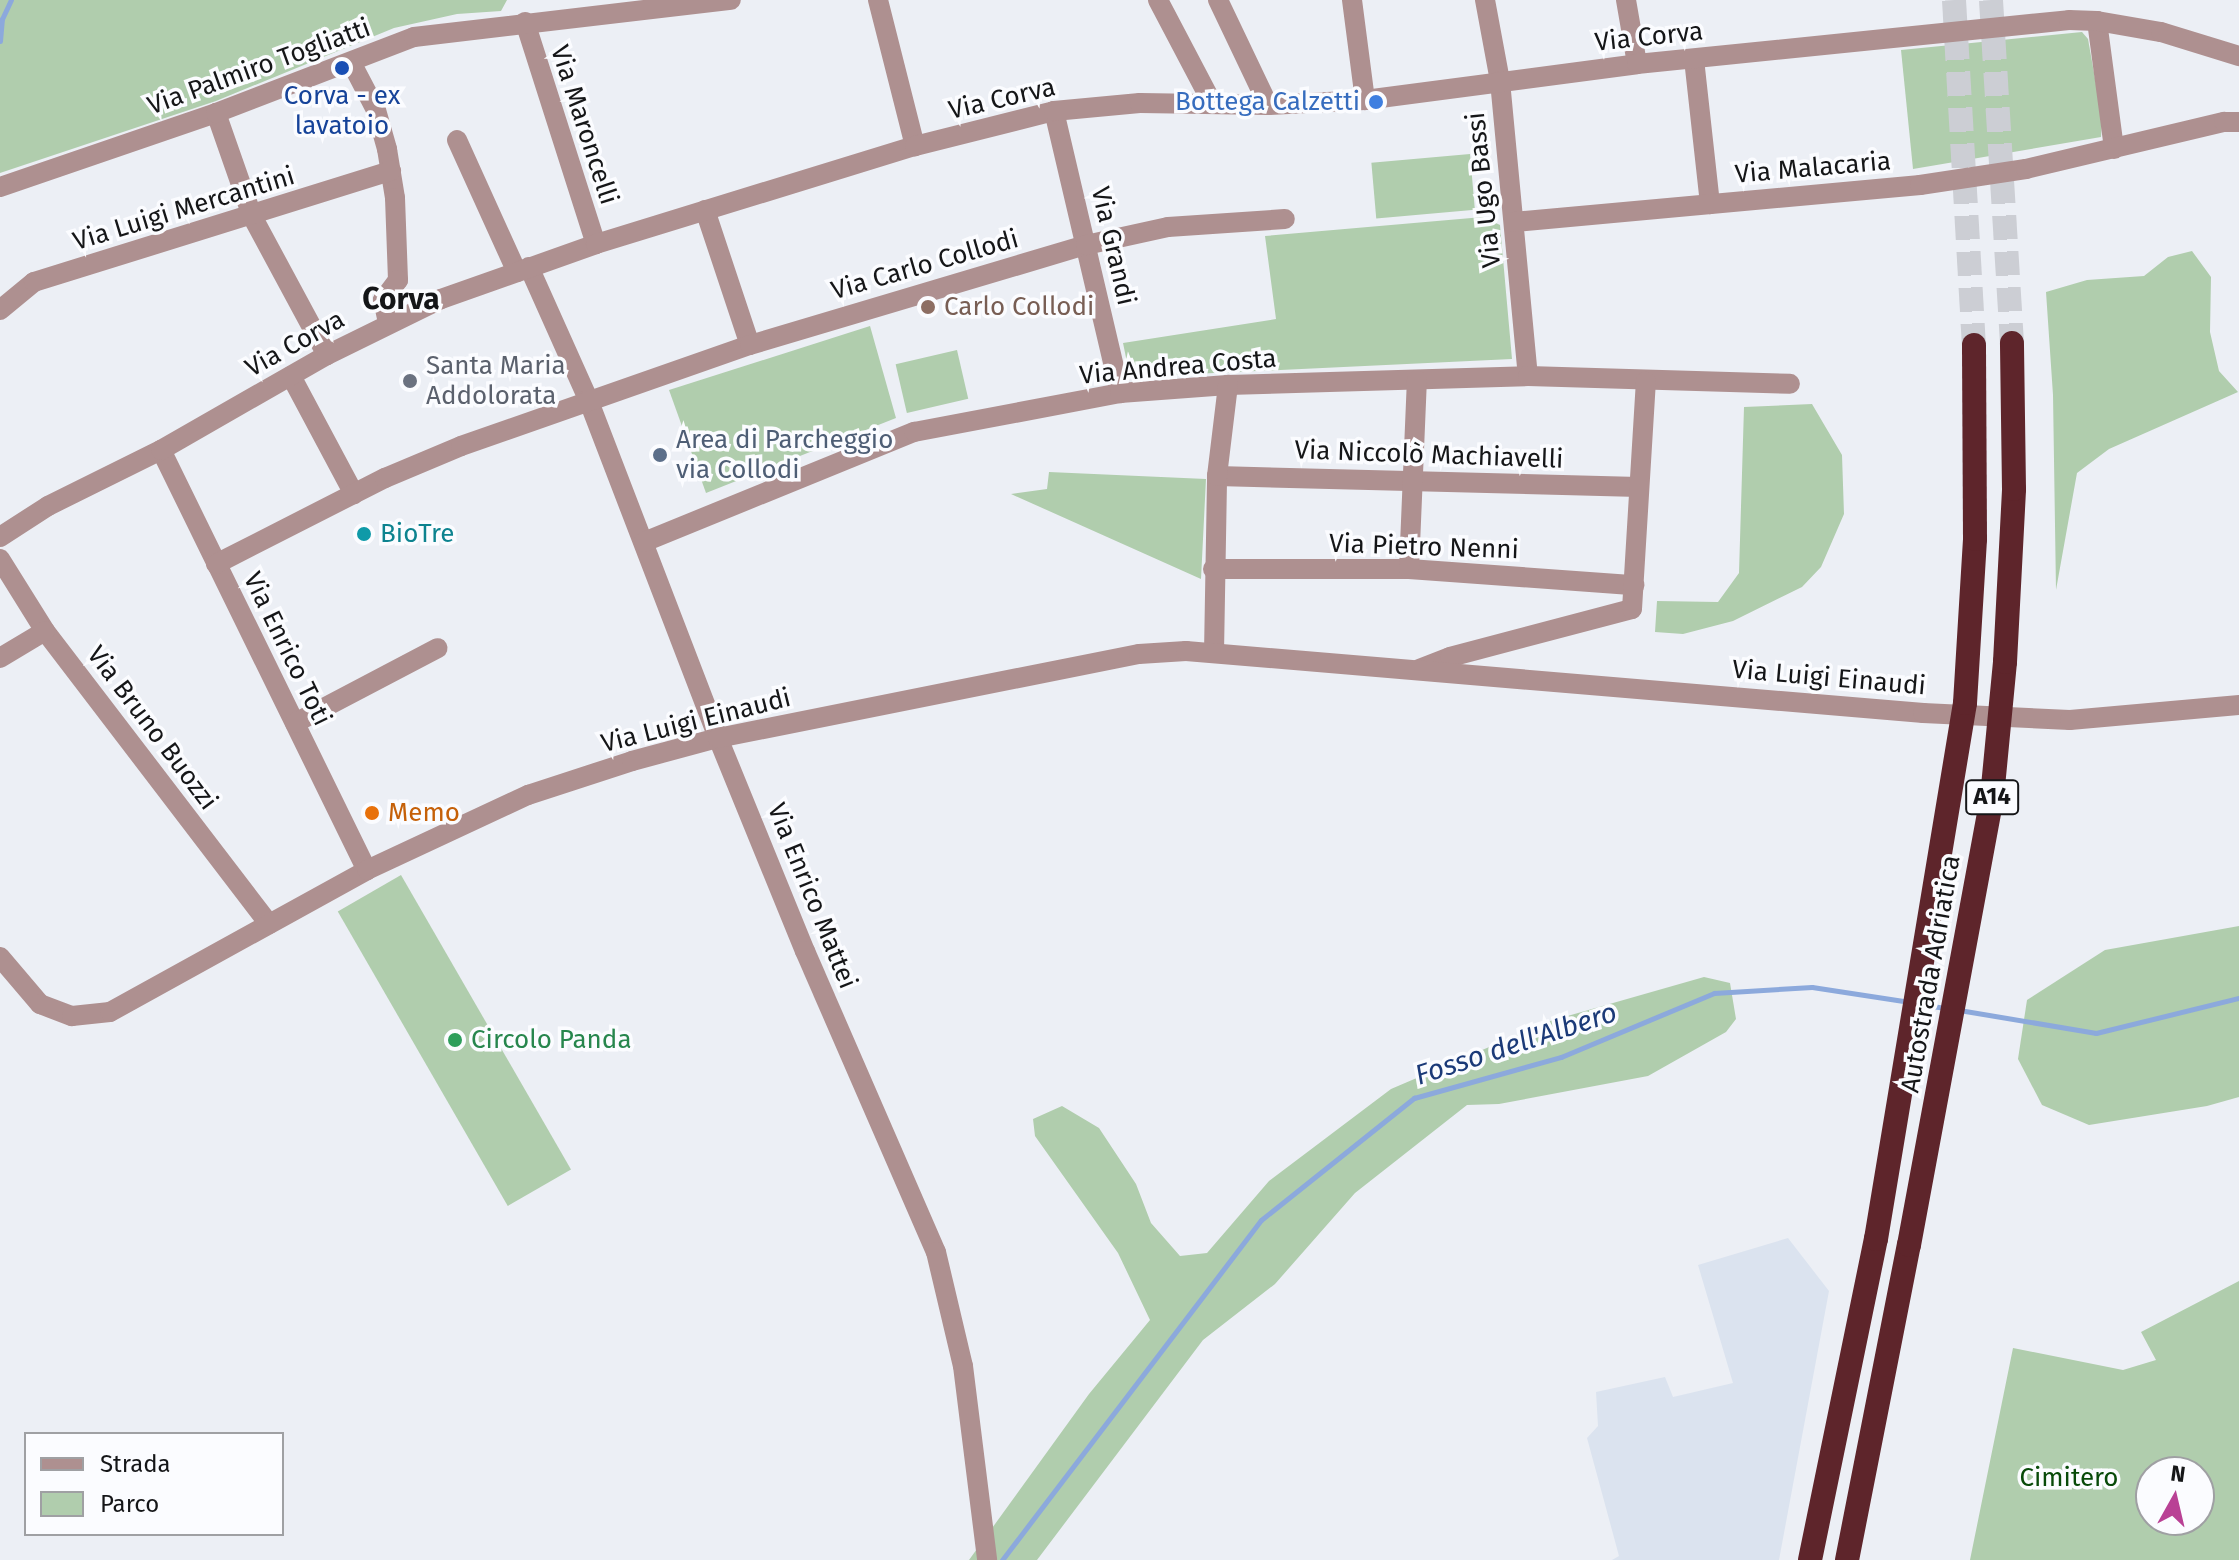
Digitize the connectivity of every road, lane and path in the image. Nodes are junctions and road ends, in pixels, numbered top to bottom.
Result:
1 (731, 0) edge
2 (878, 0) edge
3 (1158, 0) edge
4 (1218, 0) edge
5 (1352, 0) edge
6 (1485, 0) edge
7 (1626, 0) edge
8 (2097, 21) junction
9 (525, 22) junction
10 (2239, 56) edge
11 (1694, 59) junction
12 (351, 62) junction
13 (1637, 64) junction
14 (1500, 81) junction
15 (1365, 100) junction
16 (1212, 103) junction
17 (1268, 105) junction
18 (1054, 111) junction
19 (216, 113) junction
20 (2239, 122) edge
21 (457, 140) dead end
22 (915, 146) junction
23 (2114, 149) junction
24 (391, 171) junction
25 (0, 187) edge
26 (1710, 204) junction
27 (705, 210) junction
28 (252, 216) junction
29 (1285, 219) dead end
30 (1514, 222) junction
31 (596, 244) junction
32 (1086, 245) junction
33 (523, 270) junction
34 (398, 280) junction
35 (421, 307) junction
36 (0, 310) edge
37 (388, 323) junction
38 (2012, 343) tunnel mouth
39 (750, 345) junction
40 (1974, 345) tunnel mouth
41 (327, 355) junction
42 (291, 376) junction
43 (1528, 376) junction
44 (1417, 380) junction
45 (1646, 381) junction
46 (1790, 384) dead end
47 (1228, 385) junction
48 (1120, 393) junction
49 (588, 399) junction
50 (161, 450) junction
51 (1217, 476) junction
52 (1413, 480) junction
53 (1639, 487) junction
54 (354, 494) junction
55 (0, 537) edge
56 (644, 542) junction
57 (0, 559) edge
58 (216, 564) junction
59 (1213, 569) junction
60 (1409, 569) junction
61 (1634, 585) junction
62 (45, 631) junction
63 (438, 648) dead end
64 (1214, 653) junction
65 (0, 658) edge
66 (1416, 670) junction
67 (2239, 705) edge
68 (295, 723) junction
69 (718, 738) junction
70 (367, 870) junction
71 (269, 924) junction
72 (0, 957) edge
73 (987, 1560) edge
74 (1810, 1560) edge
75 (1847, 1560) edge

1 - 9 street, Via Palmiro Togliatti
2 - 22 street
3 - 16 street
4 - 17 street
5 - 15 street
6 - 14 street, Via Ugo Bassi
7 - 13 street
8 - 10 street, Via Corva
8 - 11 street, Via Corva
8 - 23 street
9 - 12 street, Via Palmiro Togliatti
9 - 31 street, Via Maroncelli
11 - 13 street, Via Corva
11 - 26 street
12 - 19 street, Via Palmiro Togliatti
12 - 24 street
13 - 14 street, Via Corva
14 - 15 street, Via Corva
14 - 30 street, Via Ugo Bassi
15 - 17 street, Via Corva
16 - 17 street, Via Corva
16 - 18 street, Via Corva
18 - 22 street, Via Corva
18 - 32 street, Via Grandi
19 - 25 street, Via Palmiro Togliatti
19 - 28 street
20 - 23 street, Via Malacaria
21 - 33 street, Via Enrico Mattei
22 - 27 street, Via Corva
23 - 26 street, Via Malacaria
24 - 28 street, Via Luigi Mercantini
24 - 34 street
26 - 30 street, Via Malacaria
27 - 31 street, Via Corva
27 - 39 street
28 - 36 street, Via Luigi Mercantini
28 - 41 street
29 - 32 street, Via Carlo Collodi
30 - 43 street, Via Ugo Bassi
31 - 33 street, Via Corva
32 - 39 street, Via Carlo Collodi
32 - 48 street, Via Grandi
33 - 35 street, Via Corva
33 - 49 street, Via Enrico Mattei
34 - 35 street
34 - 37 street
35 - 37 street, Via Corva
37 - 41 street, Via Corva
38 - 75 highway, Autostrada Adriatica / A14, bridge
39 - 49 street, Via Carlo Collodi
40 - 74 highway, Autostrada Adriatica / A14, bridge
41 - 42 street, Via Corva
42 - 50 street, Via Corva
42 - 54 street
43 - 44 street, Via Andrea Costa
43 - 45 street, Via Andrea Costa
44 - 47 street, Via Andrea Costa
44 - 52 street
45 - 46 street, Via Andrea Costa
45 - 53 street
47 - 48 street, Via Andrea Costa
47 - 51 street
48 - 56 street, Via Andrea Costa
49 - 54 street, Via Carlo Collodi
49 - 56 street, Via Enrico Mattei
50 - 55 street, Via Corva
50 - 58 street, Via Enrico Toti
51 - 52 street, Via Niccolò Machiavelli
51 - 59 street
52 - 53 street, Via Niccolò Machiavelli
52 - 60 street
53 - 61 street
54 - 58 street, Via Carlo Collodi
56 - 69 street, Via Enrico Mattei
57 - 62 street, Via Bruno Buozzi
58 - 68 street, Via Enrico Toti
59 - 60 street, Via Pietro Nenni
59 - 64 street
60 - 61 street, Via Pietro Nenni
61 - 66 street, Via Luigi Einaudi
62 - 65 street
62 - 71 street, Via Bruno Buozzi
63 - 68 street
64 - 66 street, Via Luigi Einaudi
64 - 69 street, Via Luigi Einaudi
66 - 67 street, Via Luigi Einaudi
68 - 70 street, Via Enrico Toti
69 - 70 street, Via Luigi Einaudi
69 - 73 street, Via Enrico Mattei
70 - 71 street, Via Luigi Einaudi
71 - 72 street, Via Luigi Einaudi

